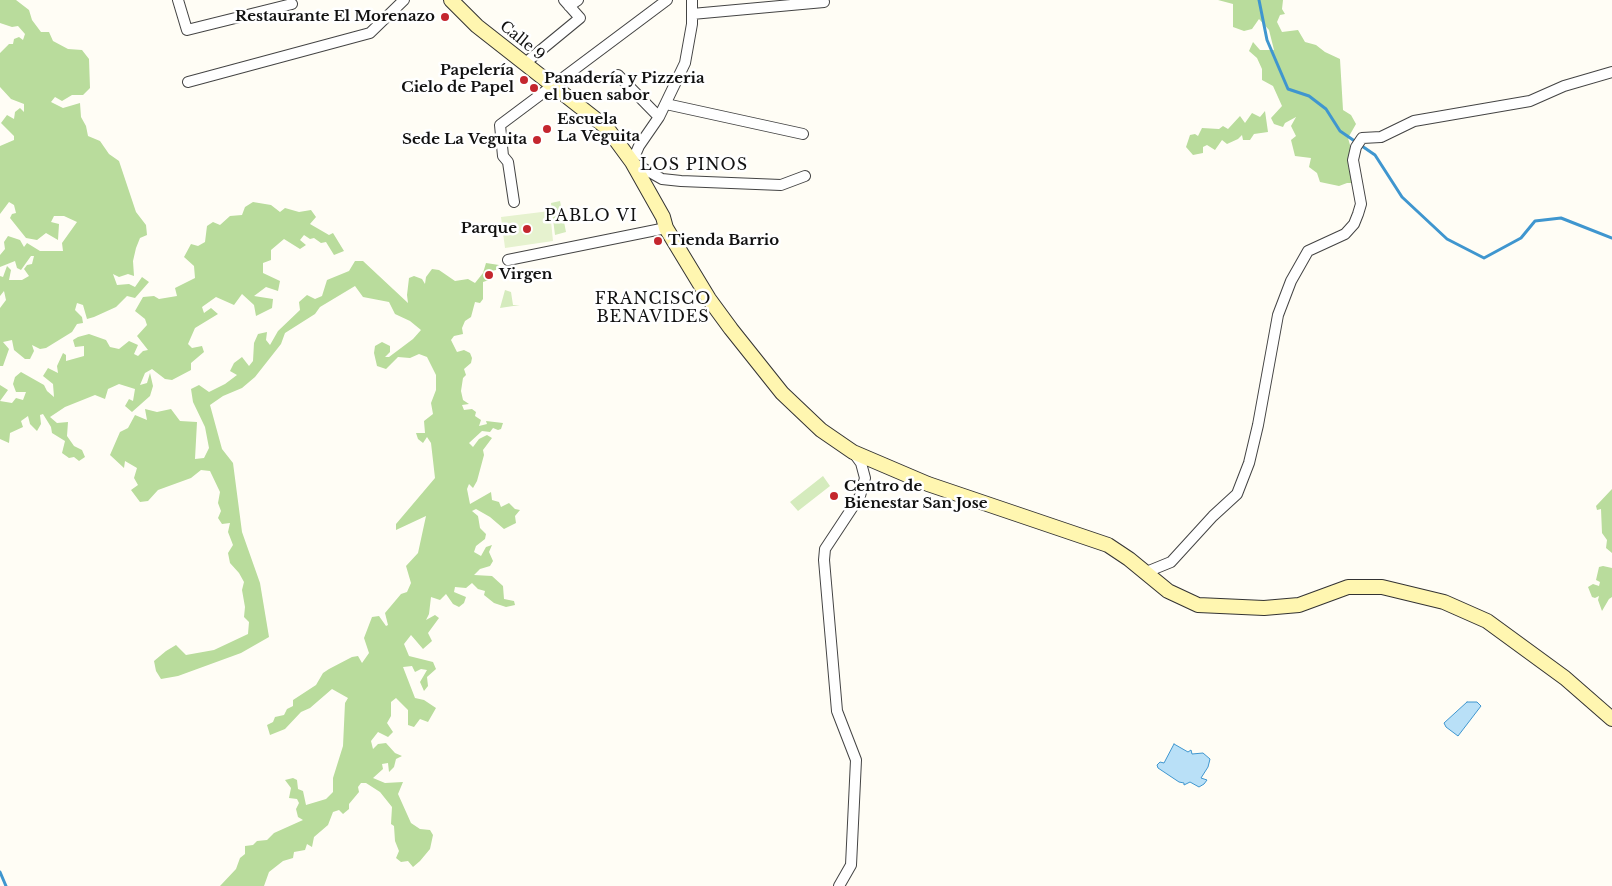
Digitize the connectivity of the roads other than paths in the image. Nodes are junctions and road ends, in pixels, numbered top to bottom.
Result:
1 (178, 0) edge
2 (404, 0) edge
3 (452, 0) edge
4 (578, 0) edge
5 (667, 0) edge
6 (692, 0) edge
7 (824, 2) dead end
8 (566, 3) edge
9 (292, 4) dead end
10 (692, 14) junction
11 (524, 64) junction
12 (1612, 72) edge
13 (618, 75) dead end
14 (188, 82) dead end
15 (551, 85) junction
16 (666, 104) junction
17 (659, 117) junction
18 (802, 134) dead end
19 (632, 162) junction
20 (805, 176) dead end
21 (514, 202) dead end
22 (666, 228) junction
23 (508, 260) dead end
24 (853, 452) junction
25 (1144, 573) junction
26 (1612, 719) edge
27 (838, 886) edge

1 - 9 street
2 - 14 street
3 - 11 street, Calle 9
4 - 8 street
5 - 15 street
6 - 10 street
7 - 10 street
8 - 11 street
10 - 16 street
11 - 15 street, Calle 9
12 - 25 street
13 - 17 street
15 - 19 street, Calle 9
15 - 21 street
16 - 17 street
16 - 18 street
17 - 19 street
19 - 20 street
19 - 22 street, Calle 9
22 - 23 street
22 - 24 street, Calle 9
24 - 25 street, Calle 9
24 - 27 street
25 - 26 street, Calle 9

